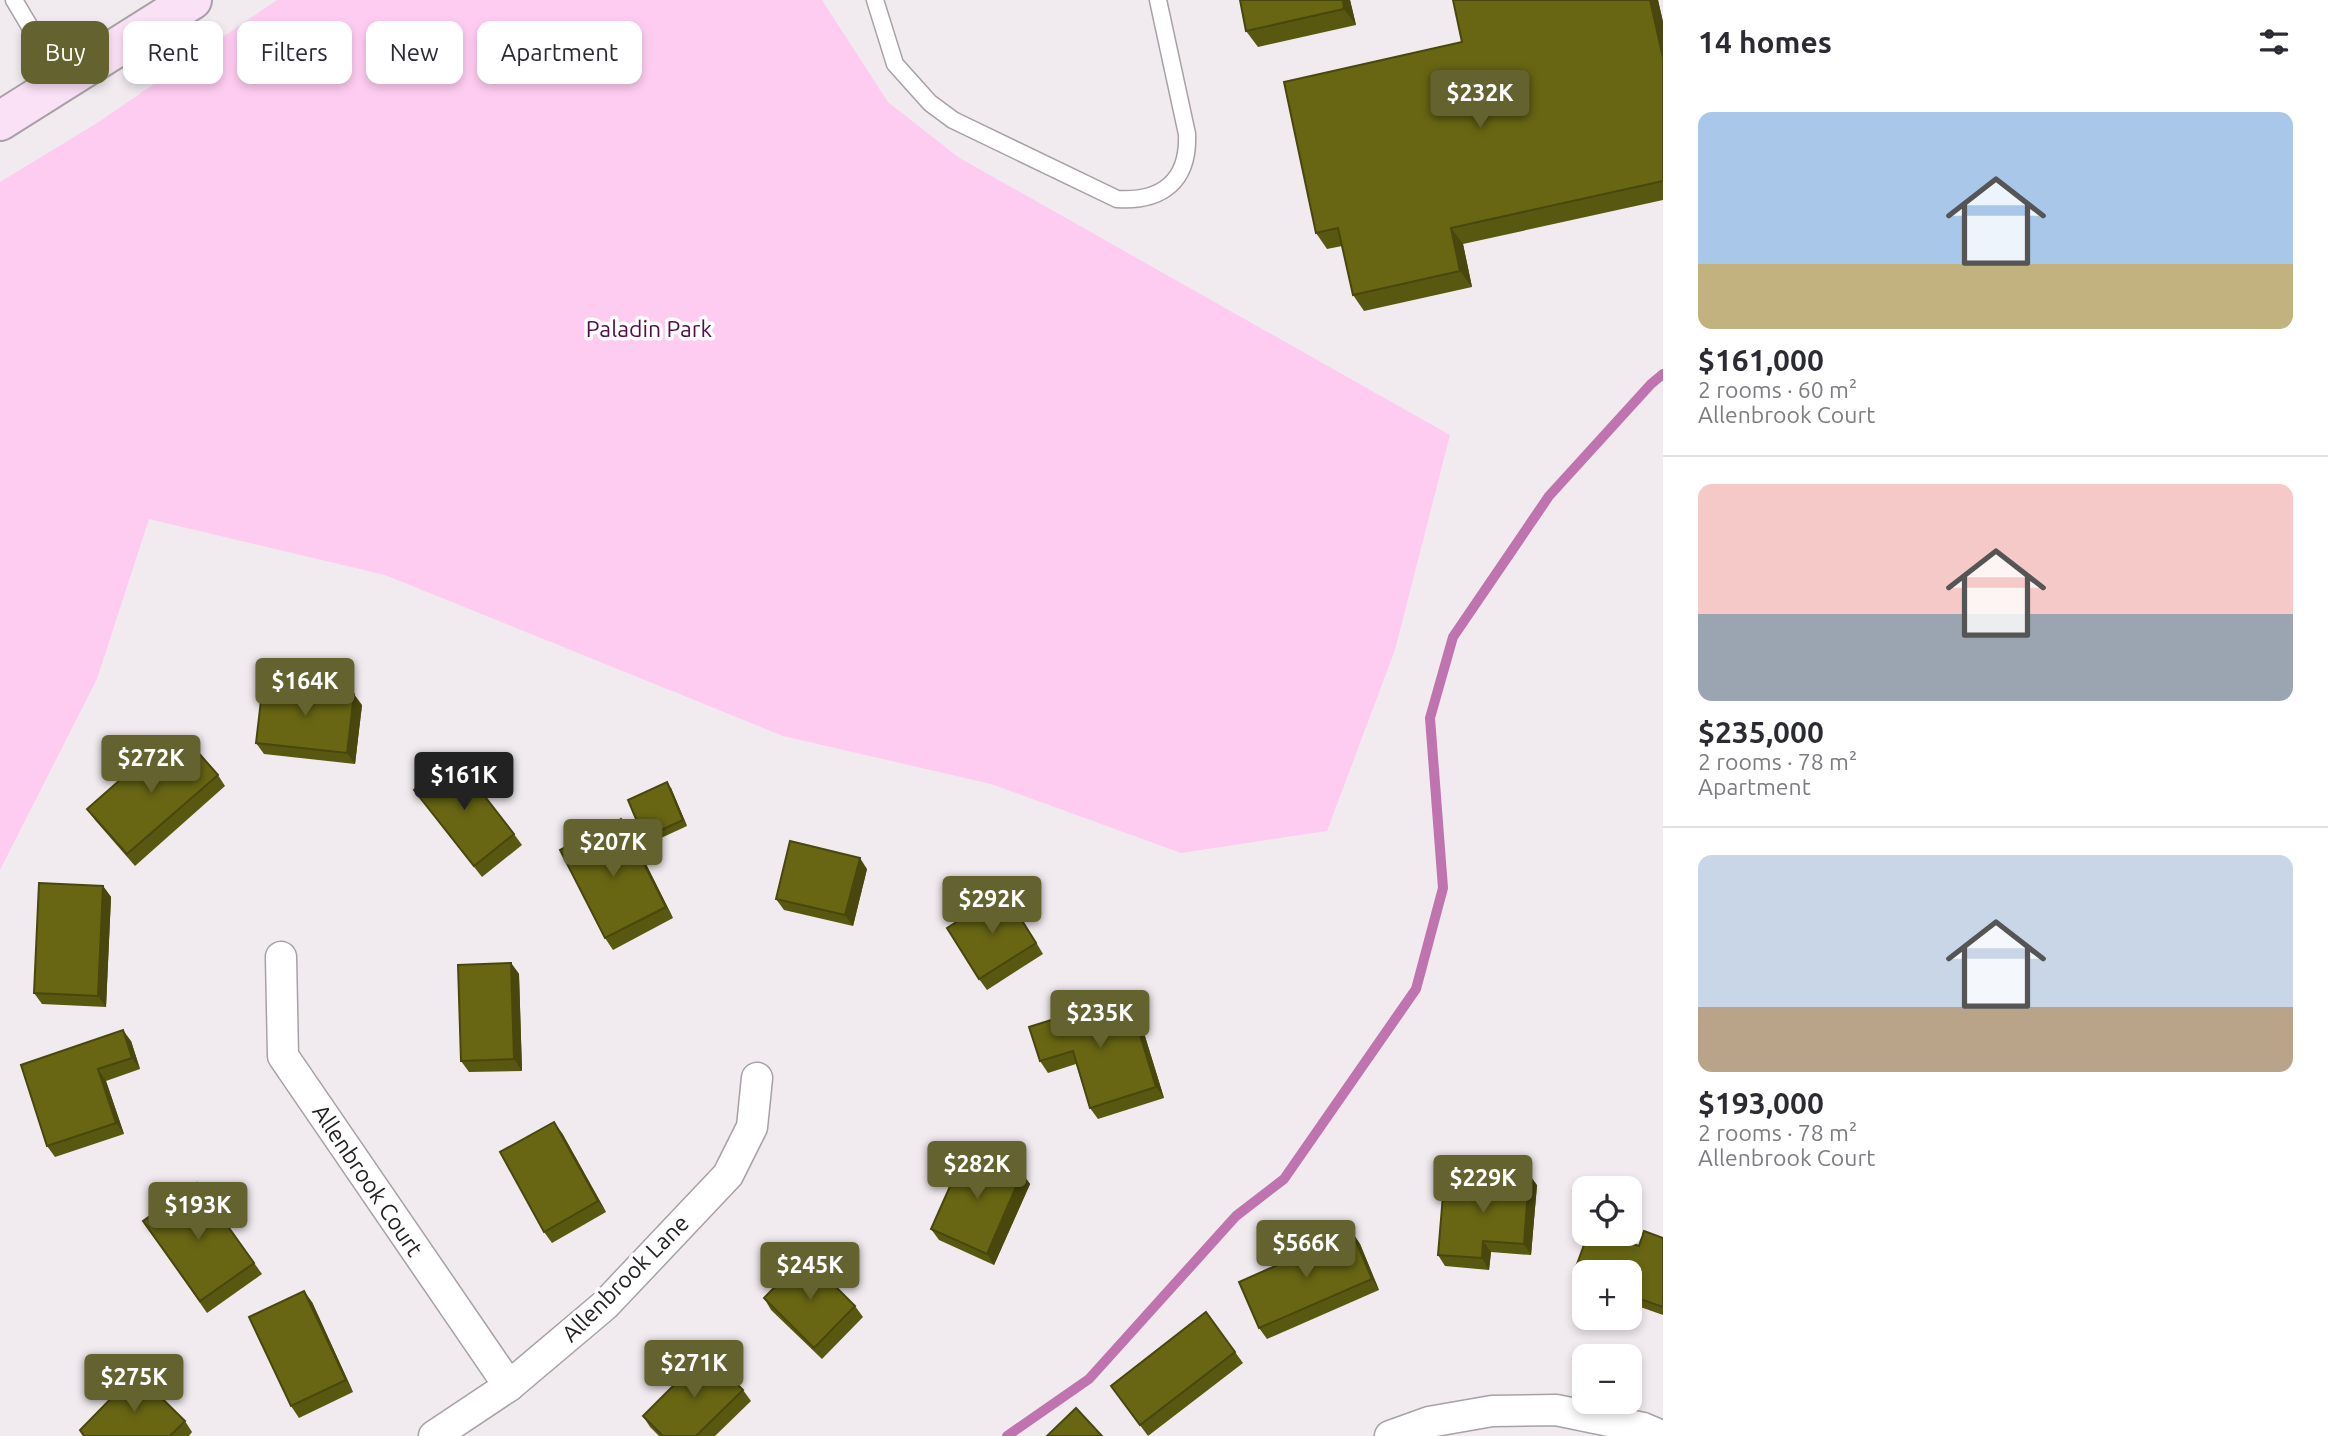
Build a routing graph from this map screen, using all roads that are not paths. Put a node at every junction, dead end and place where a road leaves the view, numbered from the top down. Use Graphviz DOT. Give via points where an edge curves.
graph roads {
  1 [pos="14,0"];
  2 [pos="192,0"];
  3 [pos="875,0"];
  4 [pos="1158,0"];
  5 [pos="26,21"];
  6 [pos="109,52"];
  7 [pos="57,84"];
  8 [pos="0,121"];
  9 [pos="281,957"];
  10 [pos="757,1077"];
  11 [pos="509,1387"];
  12 [pos="434,1436"];
  13 [pos="1390,1436"];
  14 [pos="1662,1436"];
  1 -- 5 [label="lane"];
  2 -- 6 [label="street"];
  3 -- 4 [label="lane" via="895,64 930,103 953,120 1121,200 1140,200 1169,187 1182,172 1188,154"];
  7 -- 8 [label="street"];
  9 -- 11 [label="street, Allenbrook Court" via="283,1056"];
  10 -- 11 [label="street, Allenbrook Lane" via="752,1127 728,1175 605,1305"];
  11 -- 12 [label="street, Allenbrook Lane"];
  13 -- 14 [label="street" via="1429,1422 1479,1413 1543,1410"];
}
